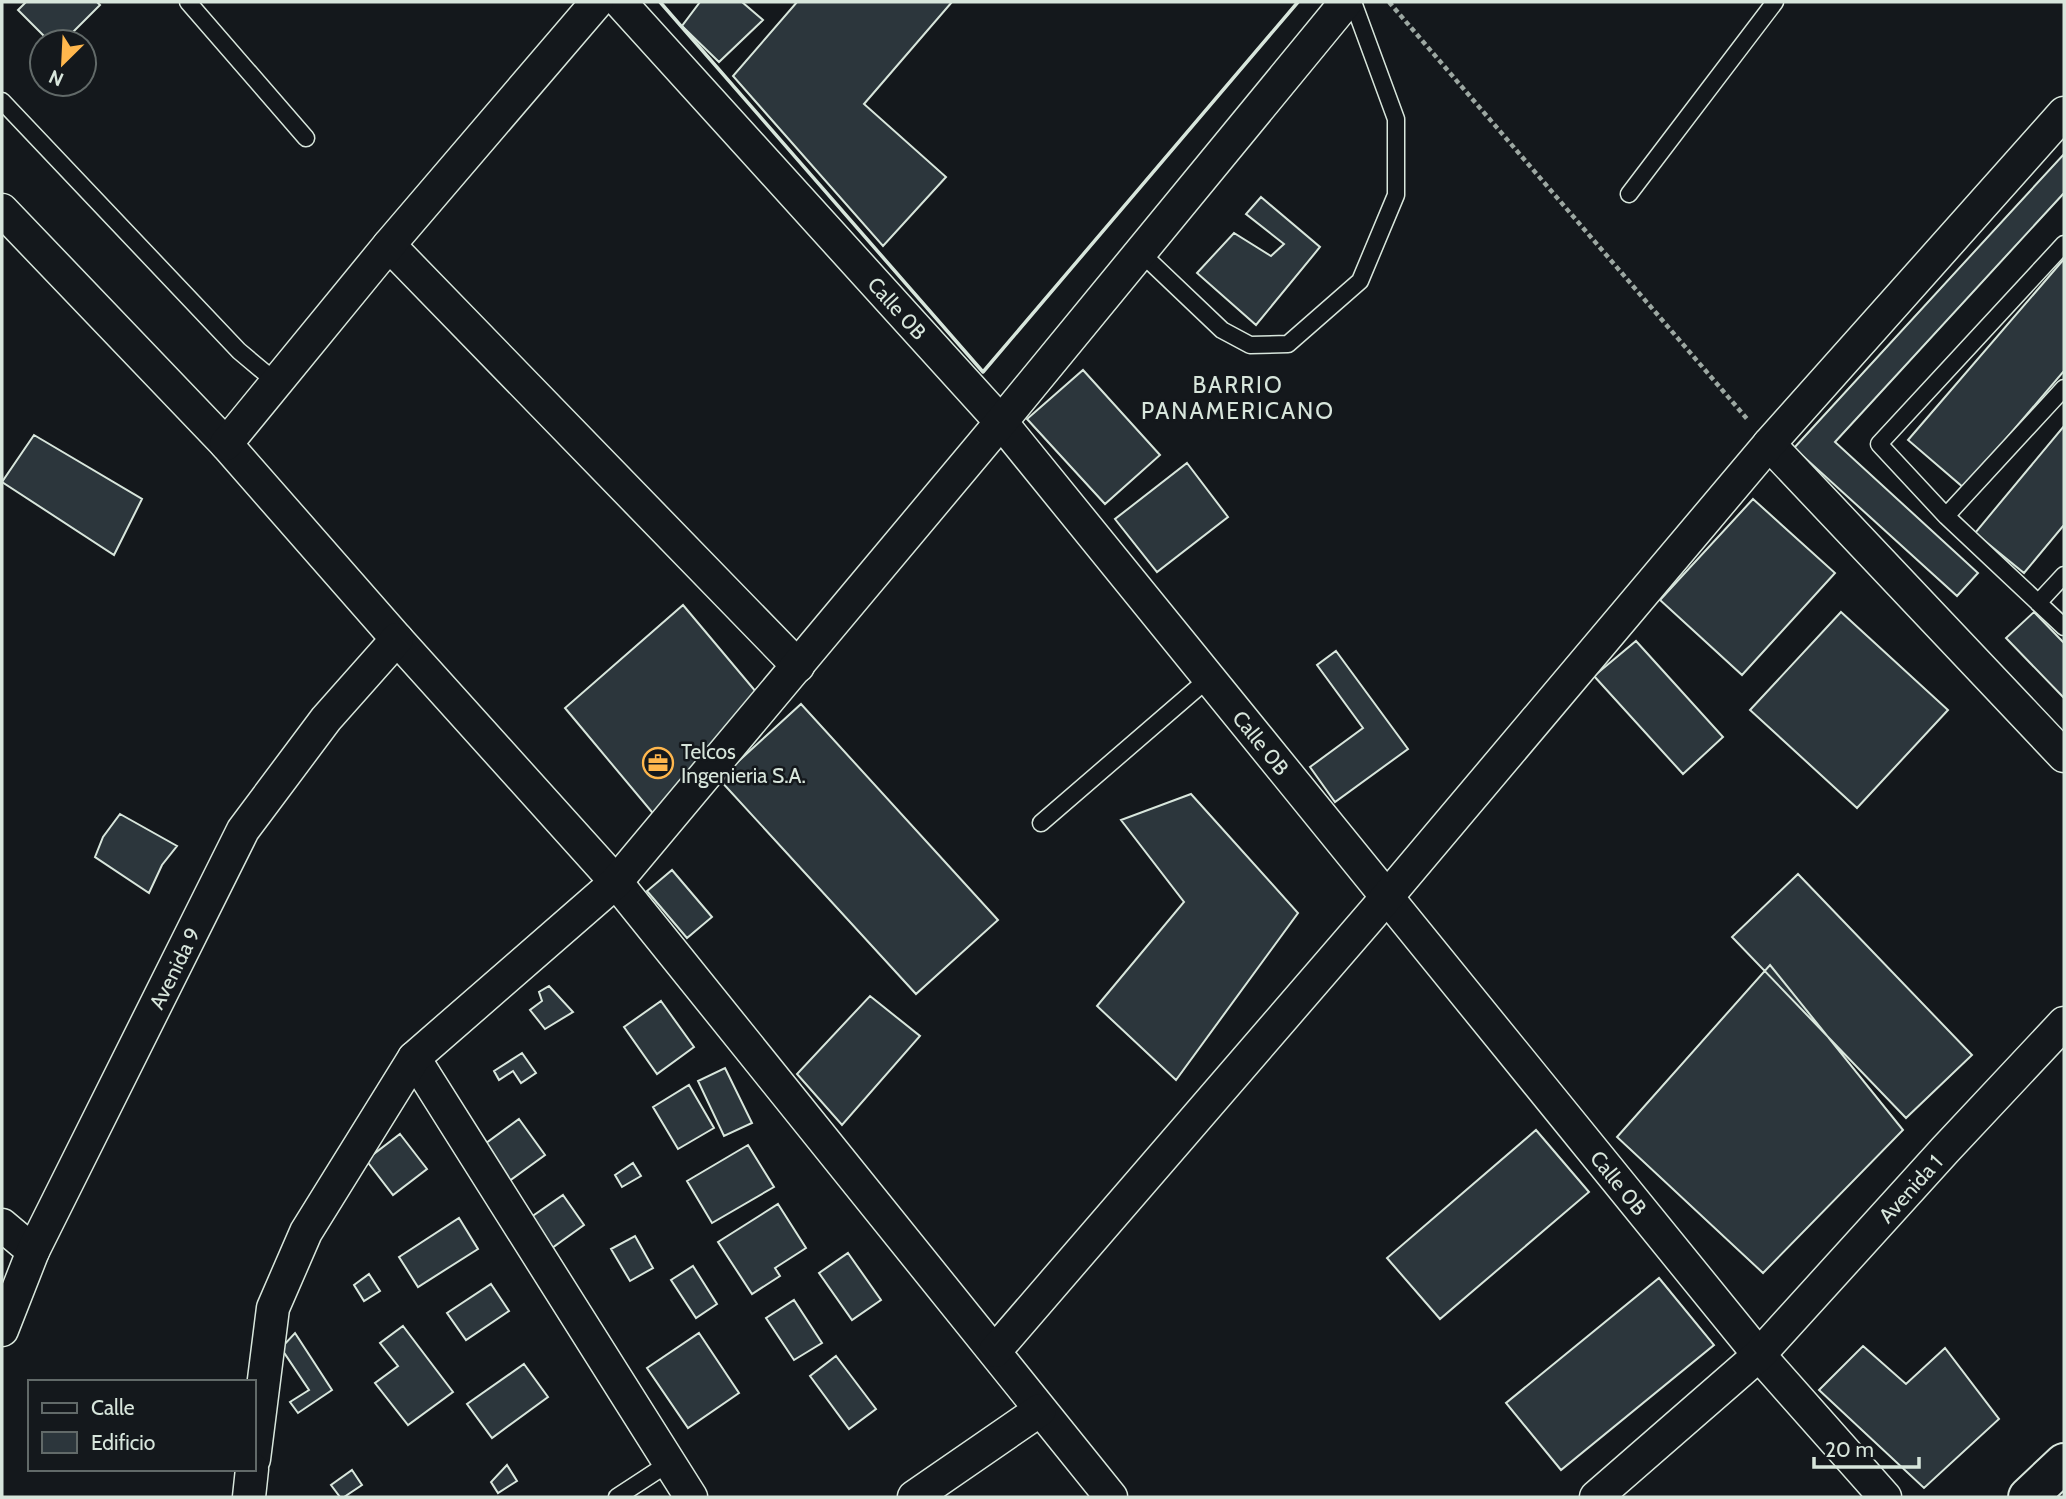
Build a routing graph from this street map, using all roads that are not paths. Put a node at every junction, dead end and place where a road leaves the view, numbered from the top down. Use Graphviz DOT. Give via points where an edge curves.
graph roads {
  1 [pos="188,2"];
  2 [pos="597,2"];
  3 [pos="620,2"];
  4 [pos="1346,2"];
  5 [pos="1353,2"];
  6 [pos="1774,2"];
  7 [pos="2,101"];
  8 [pos="2064,113"];
  9 [pos="306,138"];
  10 [pos="1629,194"];
  11 [pos="2,210"];
  12 [pos="2064,244"];
  13 [pos="389,245"];
  14 [pos="1140,252"];
  15 [pos="276,382"];
  16 [pos="2064,388"];
  17 [pos="1001,422"];
  18 [pos="226,444"];
  19 [pos="1769,444"];
  20 [pos="1946,516"];
  21 [pos="2064,575"];
  22 [pos="2038,603"];
  23 [pos="2064,627"];
  24 [pos="397,639"];
  25 [pos="798,666"];
  26 [pos="1209,678"];
  27 [pos="2064,756"];
  28 [pos="1041,823"];
  29 [pos="616,882"];
  30 [pos="1387,897"];
  31 [pos="2064,1023"];
  32 [pos="414,1058"];
  33 [pos="2,1225"];
  34 [pos="33,1251"];
  35 [pos="2,1329"];
  36 [pos="995,1352"];
  37 [pos="1759,1355"];
  38 [pos="1040,1410"];
  39 [pos="256,1442"];
  40 [pos="2064,1463"];
  41 [pos="669,1464"];
  42 [pos="252,1471"];
  43 [pos="249,1497"];
  44 [pos="617,1497"];
  45 [pos="691,1497"];
  46 [pos="914,1497"];
  47 [pos="1111,1497"];
  48 [pos="1596,1497"];
  49 [pos="1885,1497"];
  50 [pos="2028,1497"];
  1 -- 9 [label="lane"];
  2 -- 13 [label="street"];
  3 -- 17 [label="street, Calle 0B"];
  4 -- 14 [label="street"];
  5 -- 14 [label="lane" via="1396,119 1396,195 1360,281 1288,344 1250,345 1222,330"];
  6 -- 10 [label="lane"];
  7 -- 15 [label="lane" via="239,351"];
  8 -- 19 [label="street"];
  11 -- 18 [label="street"];
  12 -- 20 [label="lane" via="1879,444"];
  13 -- 15 [label="street"];
  13 -- 25 [label="street"];
  14 -- 17 [label="street"];
  15 -- 18 [label="street"];
  16 -- 20 [label="lane"];
  17 -- 25 [label="street"];
  17 -- 26 [label="street, Calle 0B"];
  18 -- 24 [label="street"];
  19 -- 27 [label="street"];
  19 -- 30 [label="street"];
  20 -- 22 [label="lane"];
  21 -- 22 [label="lane"];
  22 -- 23 [label="lane"];
  24 -- 29 [label="street"];
  24 -- 34 [label="street, Avenida 9" via="326,719 243,830"];
  25 -- 29 [label="street"];
  26 -- 28 [label="lane"];
  26 -- 30 [label="street, Calle 0B"];
  29 -- 32 [label="street"];
  29 -- 36 [label="street"];
  30 -- 36 [label="street"];
  30 -- 37 [label="street, Calle 0B"];
  31 -- 37 [label="street, Avenida 1"];
  32 -- 39 [label="street" via="306,1232 273,1308"];
  32 -- 41 [label="street"];
  33 -- 34 [label="street"];
  34 -- 35 [label="street, Avenida 9"];
  36 -- 38 [label="street"];
  37 -- 48 [label="street, Avenida 1"];
  37 -- 49 [label="street, Calle 0B"];
  38 -- 46 [label="street"];
  38 -- 47 [label="street"];
  40 -- 50 [label="street"];
  41 -- 44 [label="lane"];
  41 -- 45 [label="street"];
  42 -- 43 [label="street"];
}
